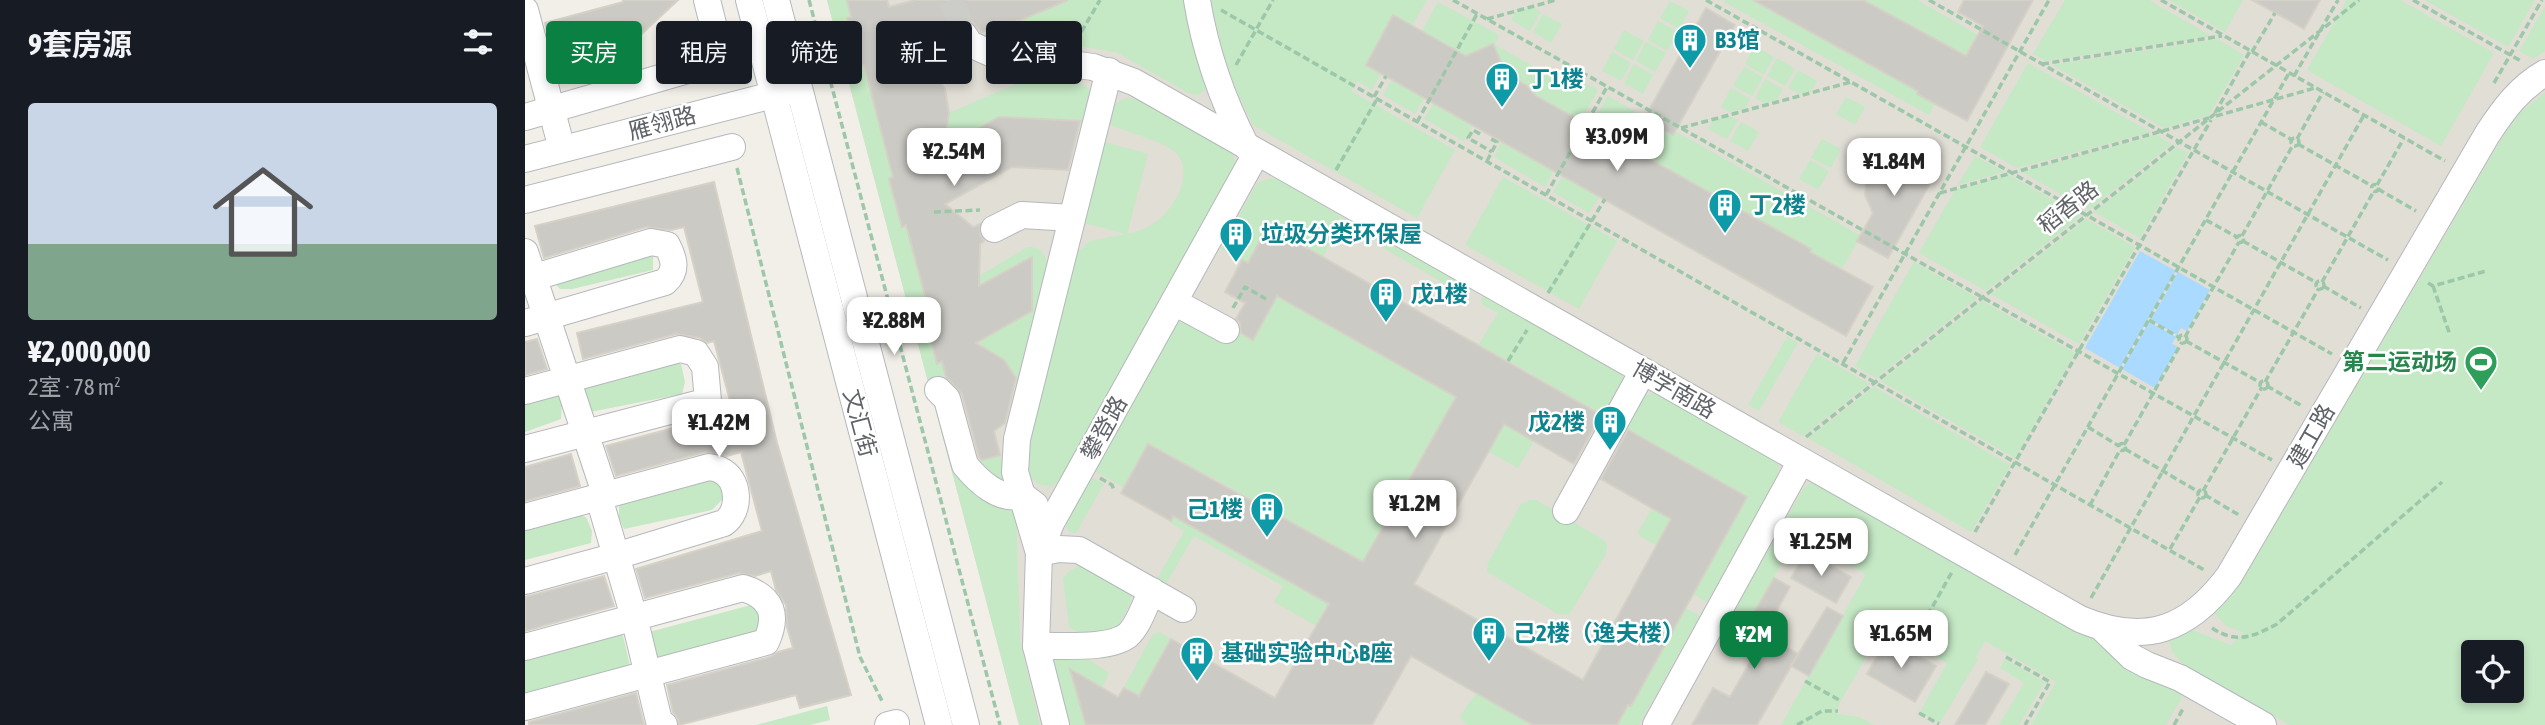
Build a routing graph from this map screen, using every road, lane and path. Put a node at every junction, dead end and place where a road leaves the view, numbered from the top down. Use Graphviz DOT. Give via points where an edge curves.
graph roads {
  1 [pos="707,0"];
  2 [pos="749,0"];
  3 [pos="776,0"];
  4 [pos="809,0"];
  5 [pos="1100,0"];
  6 [pos="1273,0"];
  7 [pos="1453,0"];
  8 [pos="1556,0"];
  9 [pos="1706,0"];
  10 [pos="1929,0"];
  11 [pos="2049,0"];
  12 [pos="2161,0"];
  13 [pos="2338,0"];
  14 [pos="2359,0"];
  15 [pos="2413,0"];
  16 [pos="2542,0"];
  17 [pos="1206,3"];
  18 [pos="525,10"];
  19 [pos="2275,13"];
  20 [pos="1477,14"];
  21 [pos="1486,19"];
  22 [pos="782,21"];
  23 [pos="1256,30"];
  24 [pos="2321,31"];
  25 [pos="1082,32"];
  26 [pos="2224,36"];
  27 [pos="972,45"];
  28 [pos="2251,51"];
  29 [pos="2020,52"];
  30 [pos="2510,55"];
  31 [pos="2042,64"];
  32 [pos="2276,66"];
  33 [pos="1109,71"];
  34 [pos="2289,73"];
  35 [pos="2545,74"];
  36 [pos="1386,76"];
  37 [pos="2294,76"];
  38 [pos="1851,82"];
  39 [pos="776,84"];
  40 [pos="798,84"];
  41 [pos="771,85"];
  42 [pos="1607,87"];
  43 [pos="2315,88"];
  44 [pos="1222,90"];
  45 [pos="2490,91"];
  46 [pos="2323,92"];
  47 [pos="1375,98"];
  48 [pos="2275,99"];
  49 [pos="2364,115"];
  50 [pos="2213,117"];
  51 [pos="1417,122"];
  52 [pos="2261,122"];
  53 [pos="1680,128"];
  54 [pos="534,129"];
  55 [pos="2160,131"];
  56 [pos="1480,134"];
  57 [pos="1489,138"];
  58 [pos="2404,138"];
  59 [pos="2179,142"];
  60 [pos="2295,142"];
  61 [pos="732,146"];
  62 [pos="1966,147"];
  63 [pos="1252,149"];
  64 [pos="2193,150"];
  65 [pos="1492,152"];
  66 [pos="1483,161"];
  67 [pos="2448,163"];
  68 [pos="2336,165"];
  69 [pos="2012,173"];
  70 [pos="2233,173"];
  71 [pos="1332,178"];
  72 [pos="2375,188"];
  73 [pos="2267,192"];
  74 [pos="1939,193"];
  75 [pos="1546,195"];
  76 [pos="1605,199"];
  77 [pos="525,200"];
  78 [pos="2419,213"];
  79 [pos="2087,215"];
  80 [pos="2307,215"];
  81 [pos="1072,218"];
  82 [pos="2206,220"];
  83 [pos="1591,221"];
  84 [pos="994,229"];
  85 [pos="2347,237"];
  86 [pos="2240,239"];
  87 [pos="2139,244"];
  88 [pos="1905,254"];
  89 [pos="2281,262"];
  90 [pos="2179,267"];
  91 [pos="527,270"];
  92 [pos="2407,271"];
  93 [pos="2486,271"];
  94 [pos="2320,285"];
  95 [pos="2213,286"];
  96 [pos="2433,286"];
  97 [pos="1982,297"];
  98 [pos="1266,299"];
  99 [pos="1174,302"];
  100 [pos="2254,309"];
  101 [pos="2364,309"];
  102 [pos="1538,312"];
  103 [pos="535,320"];
  104 [pos="2149,320"];
  105 [pos="1224,329"];
  106 [pos="2294,332"];
  107 [pos="2449,335"];
  108 [pos="2183,339"];
  109 [pos="2078,352"];
  110 [pos="2337,356"];
  111 [pos="1508,361"];
  112 [pos="2224,362"];
  113 [pos="1842,364"];
  114 [pos="1643,371"];
  115 [pos="2118,374"];
  116 [pos="566,379"];
  117 [pos="1874,382"];
  118 [pos="2264,385"];
  119 [pos="938,390"];
  120 [pos="525,391"];
  121 [pos="2153,393"];
  122 [pos="2307,409"];
  123 [pos="2194,416"];
  124 [pos="2088,428"];
  125 [pos="584,432"];
  126 [pos="2233,438"];
  127 [pos="2122,447"];
  128 [pos="525,449"];
  129 [pos="1800,451"];
  130 [pos="2015,462"];
  131 [pos="2276,462"];
  132 [pos="2163,471"];
  133 [pos="2442,482"];
  134 [pos="2055,485"];
  135 [pos="2202,494"];
  136 [pos="1022,495"];
  137 [pos="602,497"];
  138 [pos="1065,498"];
  139 [pos="2089,505"];
  140 [pos="1566,511"];
  141 [pos="525,517"];
  142 [pos="2244,518"];
  143 [pos="2130,528"];
  144 [pos="2169,550"];
  145 [pos="1039,553"];
  146 [pos="1963,553"];
  147 [pos="616,556"];
  148 [pos="2012,562"];
  149 [pos="2211,574"];
  150 [pos="525,581"];
  151 [pos="1152,591"];
  152 [pos="2088,603"];
  153 [pos="1183,609"];
  154 [pos="634,617"];
  155 [pos="2185,618"];
  156 [pos="2103,629"];
  157 [pos="1912,643"];
  158 [pos="1036,646"];
  159 [pos="525,647"];
  160 [pos="2006,657"];
  161 [pos="647,674"];
  162 [pos="2180,678"];
  163 [pos="1805,681"];
  164 [pos="1841,701"];
  165 [pos="525,707"];
  166 [pos="1838,711"];
  167 [pos="1919,713"];
  168 [pos="892,724"];
  169 [pos="1940,724"];
  170 [pos="664,725"];
  171 [pos="939,725"];
  172 [pos="966,725"];
  173 [pos="1000,725"];
  174 [pos="1056,725"];
  175 [pos="1656,725"];
  176 [pos="1797,725"];
  177 [pos="2025,725"];
  178 [pos="2263,725"];
  1 -- 54 [label="street" via="717,40 712,63"];
  2 -- 41 [label="street, 文汇街"];
  3 -- 22 [label="street, 文汇街"];
  4 -- 173 [label="path"];
  5 -- 25 [label="path"];
  6 -- 23 [label="path"];
  7 -- 20 [label="path"];
  8 -- 21 [label="path"];
  9 -- 38 [label="path"];
  10 -- 29 [label="path"];
  11 -- 29 [label="path"];
  12 -- 26 [label="path"];
  13 -- 24 [label="path"];
  14 -- 24 [label="path, 稻香路"];
  15 -- 30 [label="path"];
  16 -- 30 [label="path"];
  17 -- 23 [label="path"];
  17 -- 44 [label="street" via="1212,63"];
  18 -- 54 [label="street"];
  19 -- 28 [label="path"];
  20 -- 21 [label="path"];
  20 -- 51 [label="path"];
  21 -- 42 [label="path"];
  23 -- 44 [label="path"];
  23 -- 47 [label="path"];
  24 -- 32 [label="path, 稻香路"];
  24 -- 37 [label="path"];
  26 -- 28 [label="path"];
  26 -- 31 [label="path"];
  27 -- 33 [label="street" via="990,53"];
  28 -- 32 [label="path"];
  28 -- 50 [label="path"];
  29 -- 31 [label="path"];
  29 -- 62 [label="path"];
  30 -- 35 [label="path"];
  30 -- 45 [label="path"];
  31 -- 55 [label="path"];
  32 -- 34 [label="path"];
  32 -- 50 [label="path, 稻香路"];
  33 -- 63 [label="street"];
  33 -- 81 [label="street"];
  34 -- 37 [label="path"];
  34 -- 48 [label="path"];
  35 -- 92 [label="street, 建工路" via="2528,83 2507,105"];
  36 -- 47 [label="path"];
  37 -- 43 [label="path"];
  38 -- 53 [label="path"];
  38 -- 62 [label="path"];
  39 -- 41 [label="street, 雁翎路"];
  40 -- 172 [label="street, 文汇街"];
  41 -- 54 [label="street, 雁翎路"];
  41 -- 54 [label="street, 雁翎路"];
  41 -- 171 [label="street, 文汇街"];
  42 -- 53 [label="path"];
  42 -- 75 [label="path"];
  43 -- 46 [label="path"];
  43 -- 48 [label="path"];
  44 -- 63 [label="street"];
  46 -- 49 [label="path"];
  46 -- 60 [label="path"];
  47 -- 51 [label="path"];
  47 -- 71 [label="path"];
  48 -- 50 [label="path"];
  48 -- 52 [label="path"];
  49 -- 58 [label="path"];
  49 -- 68 [label="path"];
  50 -- 55 [label="path"];
  50 -- 59 [label="path, 稻香路"];
  50 -- 64 [label="path"];
  51 -- 66 [label="path"];
  52 -- 60 [label="path"];
  52 -- 70 [label="path"];
  53 -- 88 [label="path"];
  55 -- 59 [label="path"];
  55 -- 69 [label="path"];
  56 -- 65 [label="path" via="1473,130 1468,138"];
  57 -- 65 [label="path" via="1497,142"];
  58 -- 67 [label="path"];
  58 -- 72 [label="path"];
  59 -- 64 [label="path"];
  59 -- 79 [label="path, 稻香路"];
  60 -- 68 [label="path"];
  60 -- 73 [label="path"];
  61 -- 77 [label="street"];
  61 -- 168 [label="path" via="860,657"];
  62 -- 69 [label="path"];
  62 -- 74 [label="path"];
  63 -- 99 [label="street, 攀登路"];
  63 -- 102 [label="street, 博学南路"];
  64 -- 70 [label="path"];
  64 -- 87 [label="path"];
  65 -- 66 [label="path"];
  66 -- 75 [label="path"];
  68 -- 72 [label="path"];
  68 -- 80 [label="path"];
  69 -- 74 [label="path"];
  69 -- 79 [label="path"];
  70 -- 73 [label="path"];
  70 -- 82 [label="path"];
  72 -- 78 [label="path"];
  72 -- 85 [label="path"];
  73 -- 80 [label="path"];
  73 -- 86 [label="path"];
  74 -- 88 [label="path"];
  75 -- 83 [label="path"];
  76 -- 83 [label="path"];
  79 -- 87 [label="path"];
  79 -- 97 [label="path, 稻香路"];
  80 -- 85 [label="path"];
  80 -- 89 [label="path"];
  81 -- 84 [label="street" via="1022,215"];
  81 -- 136 [label="street" via="1017,439 1015,472"];
  82 -- 86 [label="path"];
  82 -- 90 [label="path"];
  83 -- 102 [label="path"];
  83 -- 113 [label="path"];
  85 -- 92 [label="path"];
  85 -- 94 [label="path"];
  86 -- 89 [label="path"];
  86 -- 95 [label="path"];
  87 -- 90 [label="path"];
  87 -- 109 [label="path"];
  88 -- 97 [label="path"];
  88 -- 113 [label="path"];
  89 -- 94 [label="path"];
  89 -- 100 [label="path"];
  90 -- 95 [label="path"];
  90 -- 104 [label="path"];
  91 -- 103 [label="street"];
  91 -- 103 [label="street" via="651,242 667,245 675,260 665,282"];
  92 -- 96 [label="path"];
  92 -- 155 [label="street, 建工路" via="2229,576 2215,595"];
  93 -- 96 [label="path"];
  94 -- 101 [label="path"];
  94 -- 106 [label="path"];
  95 -- 100 [label="path"];
  95 -- 108 [label="path"];
  96 -- 107 [label="path"];
  97 -- 109 [label="path"];
  97 -- 117 [label="path, 稻香路"];
  98 -- 105 [label="path" via="1245,288"];
  99 -- 105 [label="street"];
  99 -- 138 [label="street, 攀登路"];
  100 -- 106 [label="path"];
  100 -- 112 [label="path"];
  102 -- 111 [label="path"];
  102 -- 114 [label="street, 博学南路"];
  103 -- 116 [label="street"];
  104 -- 108 [label="path"];
  104 -- 115 [label="path"];
  106 -- 110 [label="path"];
  106 -- 118 [label="path"];
  108 -- 112 [label="path"];
  108 -- 121 [label="path"];
  109 -- 115 [label="path"];
  109 -- 130 [label="path"];
  112 -- 118 [label="path"];
  112 -- 123 [label="path"];
  113 -- 117 [label="path"];
  114 -- 129 [label="street, 博学南路"];
  114 -- 140 [label="street"];
  115 -- 121 [label="path"];
  115 -- 124 [label="path"];
  116 -- 120 [label="street"];
  116 -- 125 [label="street"];
  116 -- 125 [label="street" via="680,349 696,353 705,367 708,401"];
  117 -- 129 [label="path, 稻香路"];
  117 -- 130 [label="path"];
  118 -- 122 [label="path"];
  118 -- 126 [label="path"];
  119 -- 136 [label="street" via="947,399 965,465 1000,495"];
  121 -- 123 [label="path"];
  121 -- 127 [label="path"];
  123 -- 126 [label="path"];
  123 -- 132 [label="path"];
  124 -- 127 [label="path"];
  124 -- 134 [label="path"];
  125 -- 128 [label="street"];
  125 -- 137 [label="street"];
  126 -- 131 [label="path"];
  126 -- 135 [label="path"];
  127 -- 132 [label="path"];
  127 -- 139 [label="path"];
  129 -- 146 [label="street, 博学南路"];
  129 -- 175 [label="street"];
  130 -- 134 [label="path"];
  130 -- 146 [label="path"];
  132 -- 135 [label="path"];
  132 -- 143 [label="path"];
  133 -- 155 [label="path" via="2269,629 2239,638"];
  134 -- 139 [label="path"];
  134 -- 148 [label="path"];
  135 -- 142 [label="path"];
  135 -- 144 [label="path"];
  136 -- 138 [label="street" via="1043,508"];
  136 -- 145 [label="street"];
  137 -- 141 [label="street"];
  137 -- 147 [label="street"];
  137 -- 147 [label="street" via="709,467 722,470 733,483 737,503 724,523"];
  138 -- 145 [label="street, 攀登路"];
  139 -- 143 [label="path"];
  143 -- 144 [label="path"];
  143 -- 152 [label="path"];
  144 -- 149 [label="path"];
  145 -- 151 [label="street" via="1079,550"];
  145 -- 158 [label="street, 攀登路"];
  146 -- 156 [label="street, 博学南路"];
  146 -- 157 [label="path"];
  147 -- 150 [label="street"];
  147 -- 154 [label="street"];
  151 -- 153 [label="street"];
  151 -- 158 [label="street" via="1134,627 1121,639 1092,647"];
  154 -- 159 [label="street"];
  154 -- 161 [label="street"];
  154 -- 161 [label="street" via="743,588 764,598 773,615 766,642"];
  155 -- 156 [label="street" via="2150,632 2125,634"];
  155 -- 162 [label="street" via="2165,633 2162,641 2170,669"];
  156 -- 162 [label="street" via="2133,657"];
  158 -- 174 [label="street, 攀登路"];
  160 -- 177 [label="path" via="2050,682"];
  161 -- 165 [label="street"];
  161 -- 170 [label="street"];
  162 -- 178 [label="street"];
  163 -- 164 [label="path"];
  166 -- 176 [label="path" via="1822,711"];
  167 -- 169 [label="path"];
}
